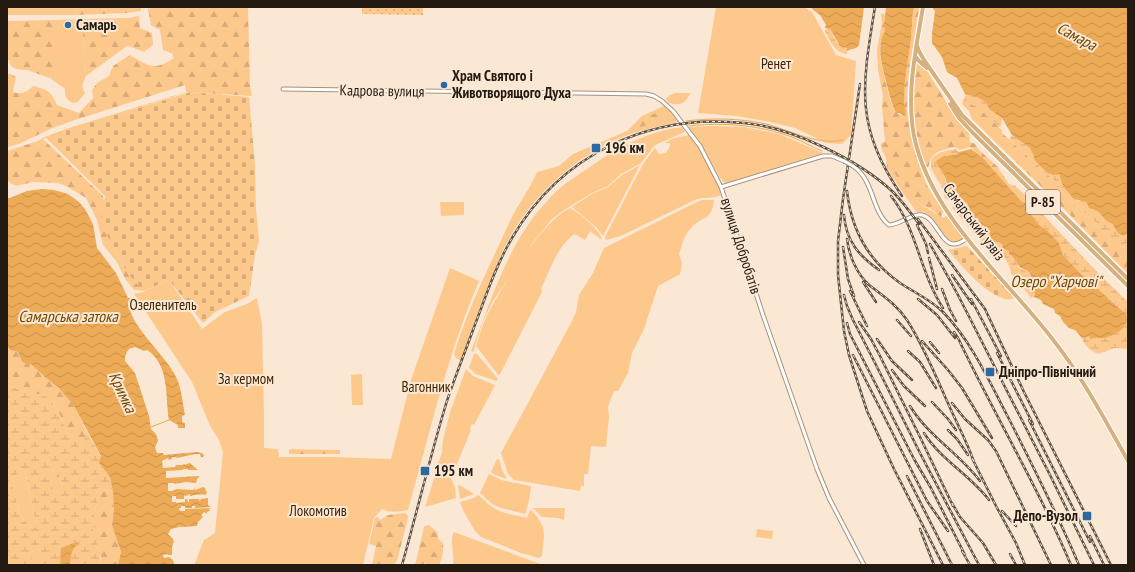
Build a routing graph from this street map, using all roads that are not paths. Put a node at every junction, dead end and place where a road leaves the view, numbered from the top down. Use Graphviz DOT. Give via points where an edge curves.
graph roads {
  1 [pos="922,9"];
  2 [pos="917,54"];
  3 [pos="920,61"];
  4 [pos="914,66"];
  5 [pos="283,89"];
  6 [pos="722,187"];
  7 [pos="967,238"];
  8 [pos="1128,279"];
  9 [pos="1128,286"];
  10 [pos="1128,461"];
  11 [pos="864,565"];
  1 -- 2 [label="main road, Р-85"];
  2 -- 3 [label="main road, Р-85"];
  2 -- 4 [label="main road, Самарський узвіз"];
  2 -- 8 [label="main road, Р-85" via="962,115"];
  3 -- 4 [label="main road"];
  3 -- 9 [label="main road, Р-85" via="959,118"];
  4 -- 7 [label="main road, Самарський узвіз" via="912,111 918,151 933,188 946,211"];
  5 -- 6 [label="street, Кадрова вулиця" via="646,94 662,101 673,111 700,146"];
  6 -- 7 [label="street, вулиця Добробатів, bridge" via="823,156 832,156 853,166 864,177 889,226 923,215 949,243 958,244"];
  6 -- 11 [label="street, вулиця Добробатів" via="763,315 817,469"];
  7 -- 10 [label="main road, Самарський узвіз" via="1067,358"];
}
